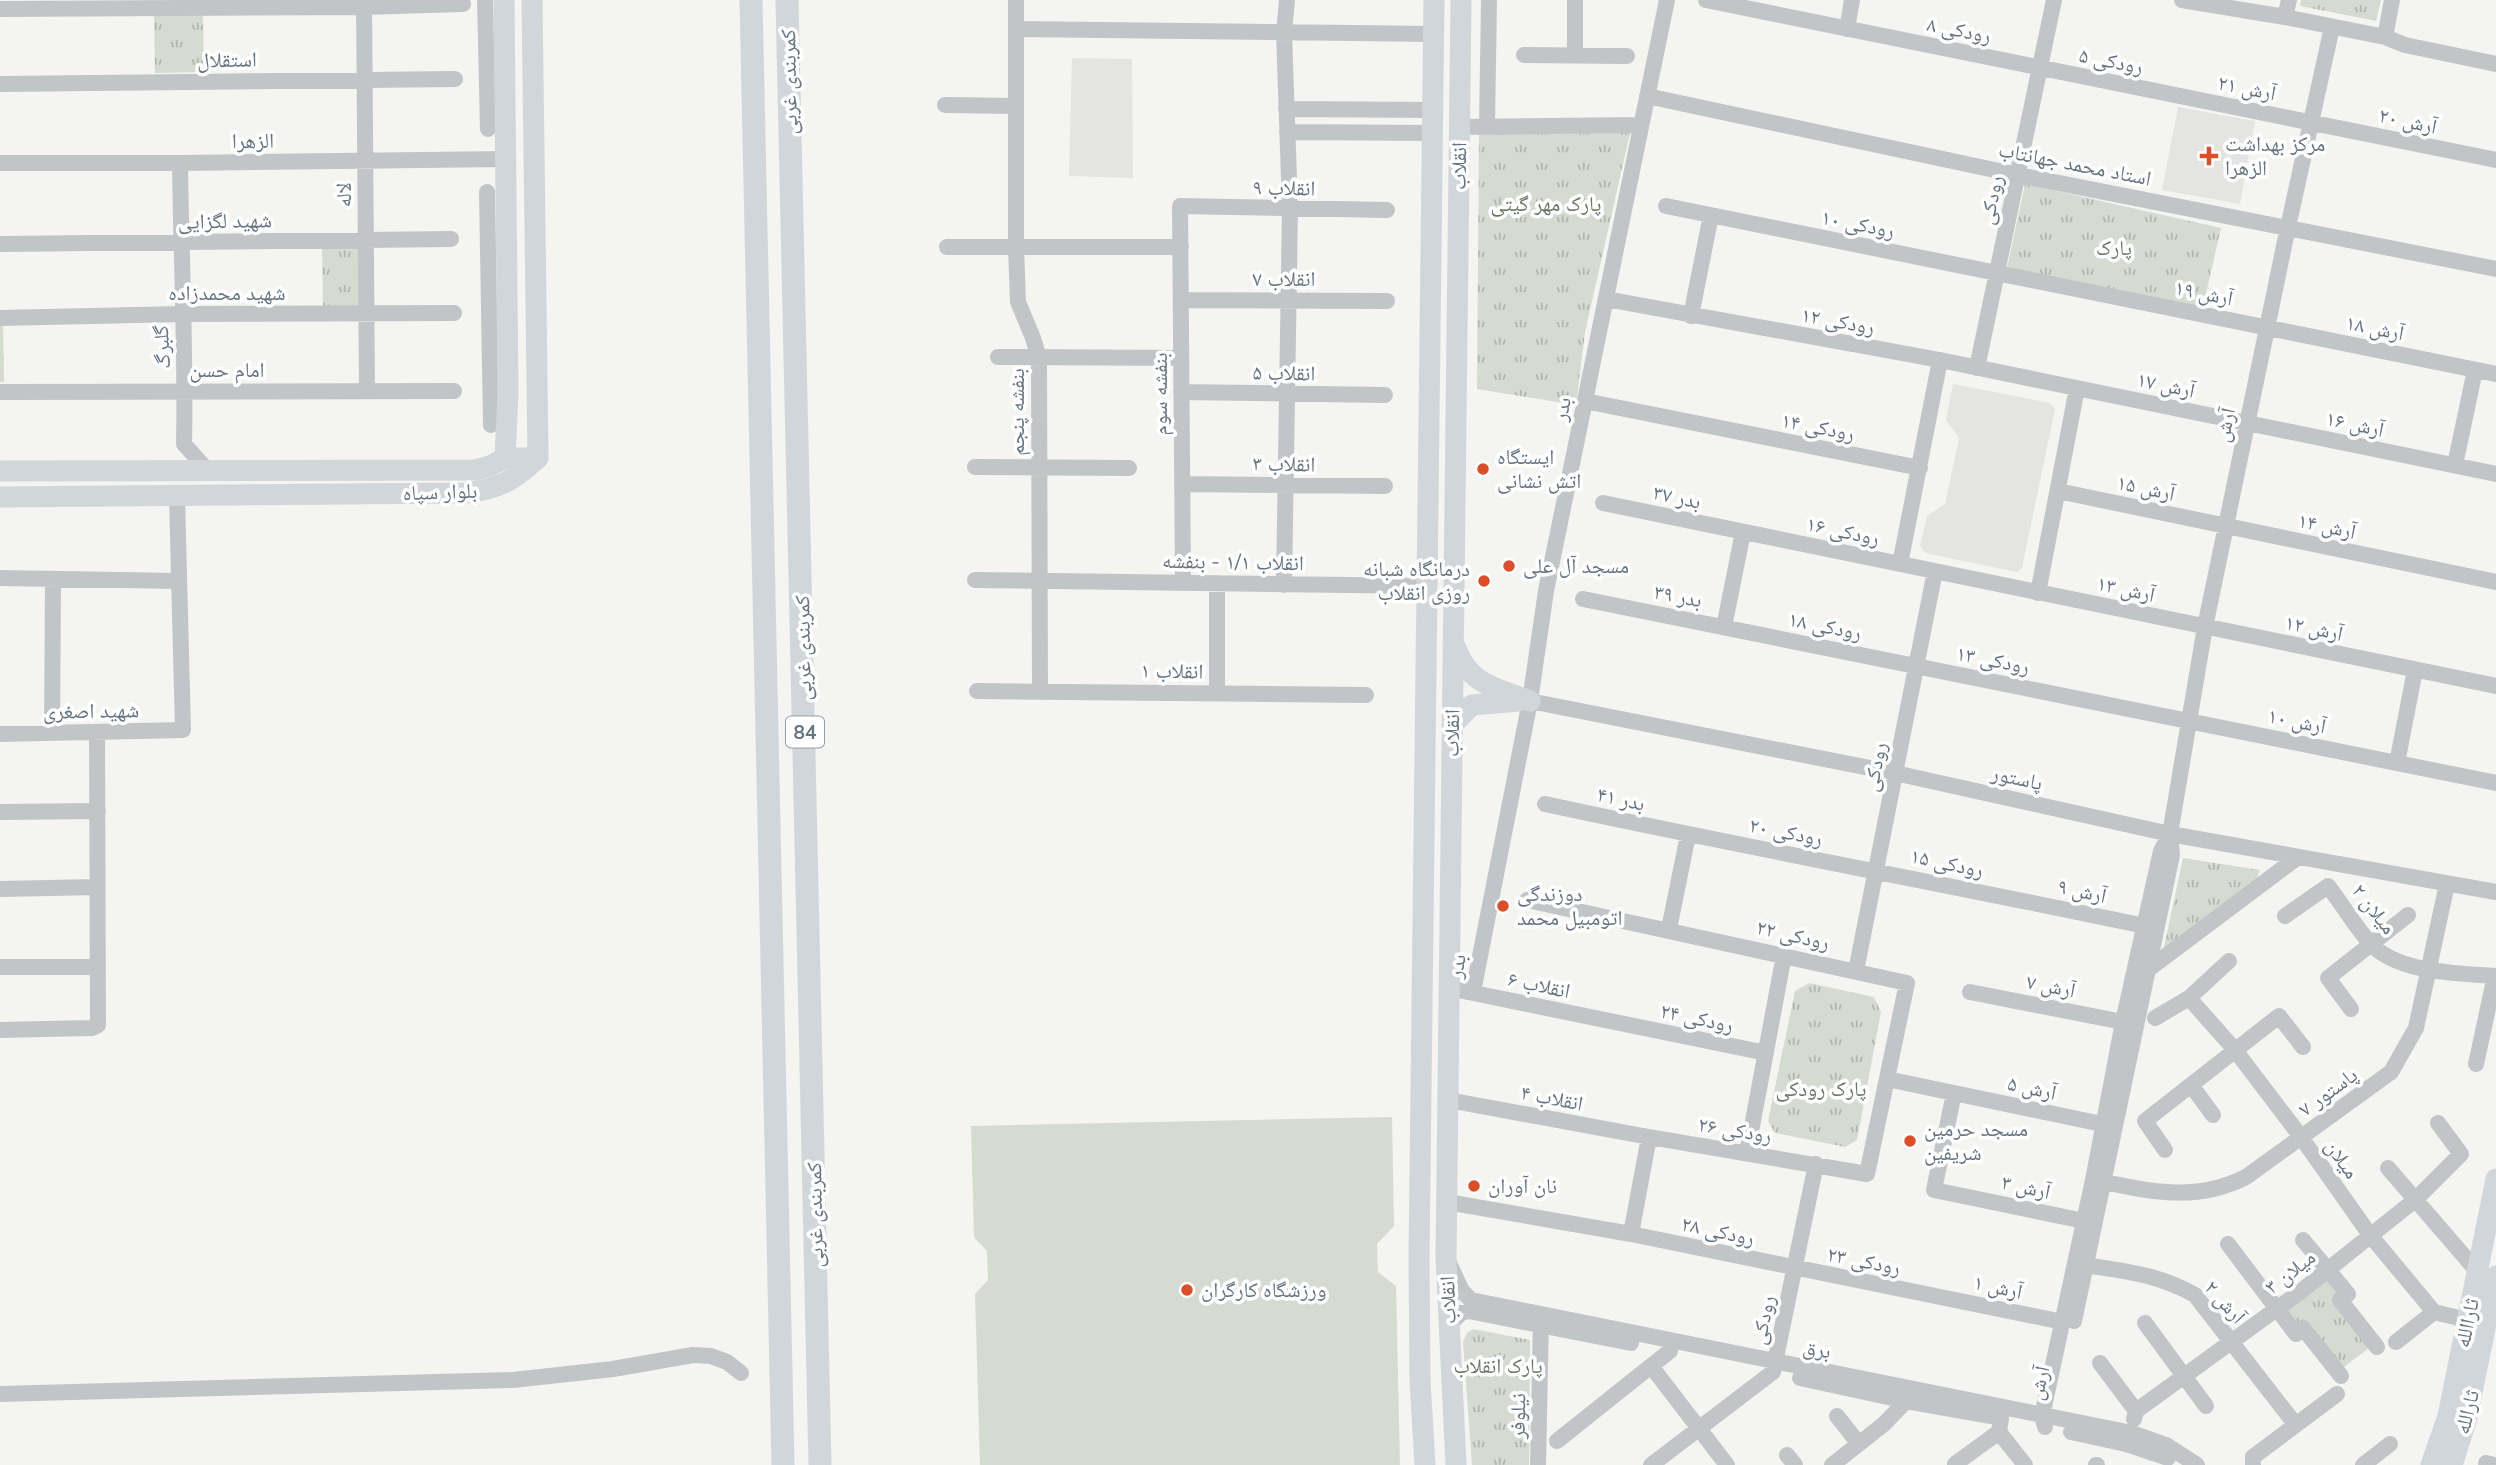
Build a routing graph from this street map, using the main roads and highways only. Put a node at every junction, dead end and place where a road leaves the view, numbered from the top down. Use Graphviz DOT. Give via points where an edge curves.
graph roads {
  1 [pos="504,0"];
  2 [pos="532,0"];
  3 [pos="751,0"];
  4 [pos="787,0"];
  5 [pos="1434,0"];
  6 [pos="1461,0"];
  7 [pos="505,457"];
  8 [pos="538,458"];
  9 [pos="0,471"];
  10 [pos="0,498"];
  11 [pos="1453,642"];
  12 [pos="1452,724"];
  13 [pos="2496,1179"];
  14 [pos="2493,1212"];
  15 [pos="2486,1274"];
  16 [pos="783,1465"];
  17 [pos="820,1465"];
  18 [pos="1425,1465"];
  19 [pos="1456,1465"];
  20 [pos="2431,1465"];
  21 [pos="2452,1465"];
  1 -- 7 [label="main road" via="496,38 506,159 498,307"];
  2 -- 8 [label="main road"];
  3 -- 16 [label="highway, کمربندی غربی / 84"];
  4 -- 17 [label="highway, کمربندی غربی / 84"];
  5 -- 18 [label="main road, انقلاب" via="1419,1258"];
  6 -- 11 [label="main road, انقلاب"];
  7 -- 8 [label="main road"];
  7 -- 9 [label="main road, بلوار سپاه" via="475,470"];
  8 -- 10 [label="main road, بلوار سپاه" via="517,477 492,490 465,493"];
  11 -- 12 [label="main road, انقلاب"];
  11 -- 12 [label="main road" via="1461,664 1476,679 1530,701 1472,705"];
  12 -- 19 [label="main road, انقلاب" via="1446,1257"];
  13 -- 14 [label="main road, ثاراالله"];
  14 -- 15 [label="main road, ثاراالله"];
  15 -- 20 [label="main road, ثاراالله" via="2467,1320 2448,1416"];
  15 -- 21 [label="main road, ثارالله" via="2466,1421"];
}
